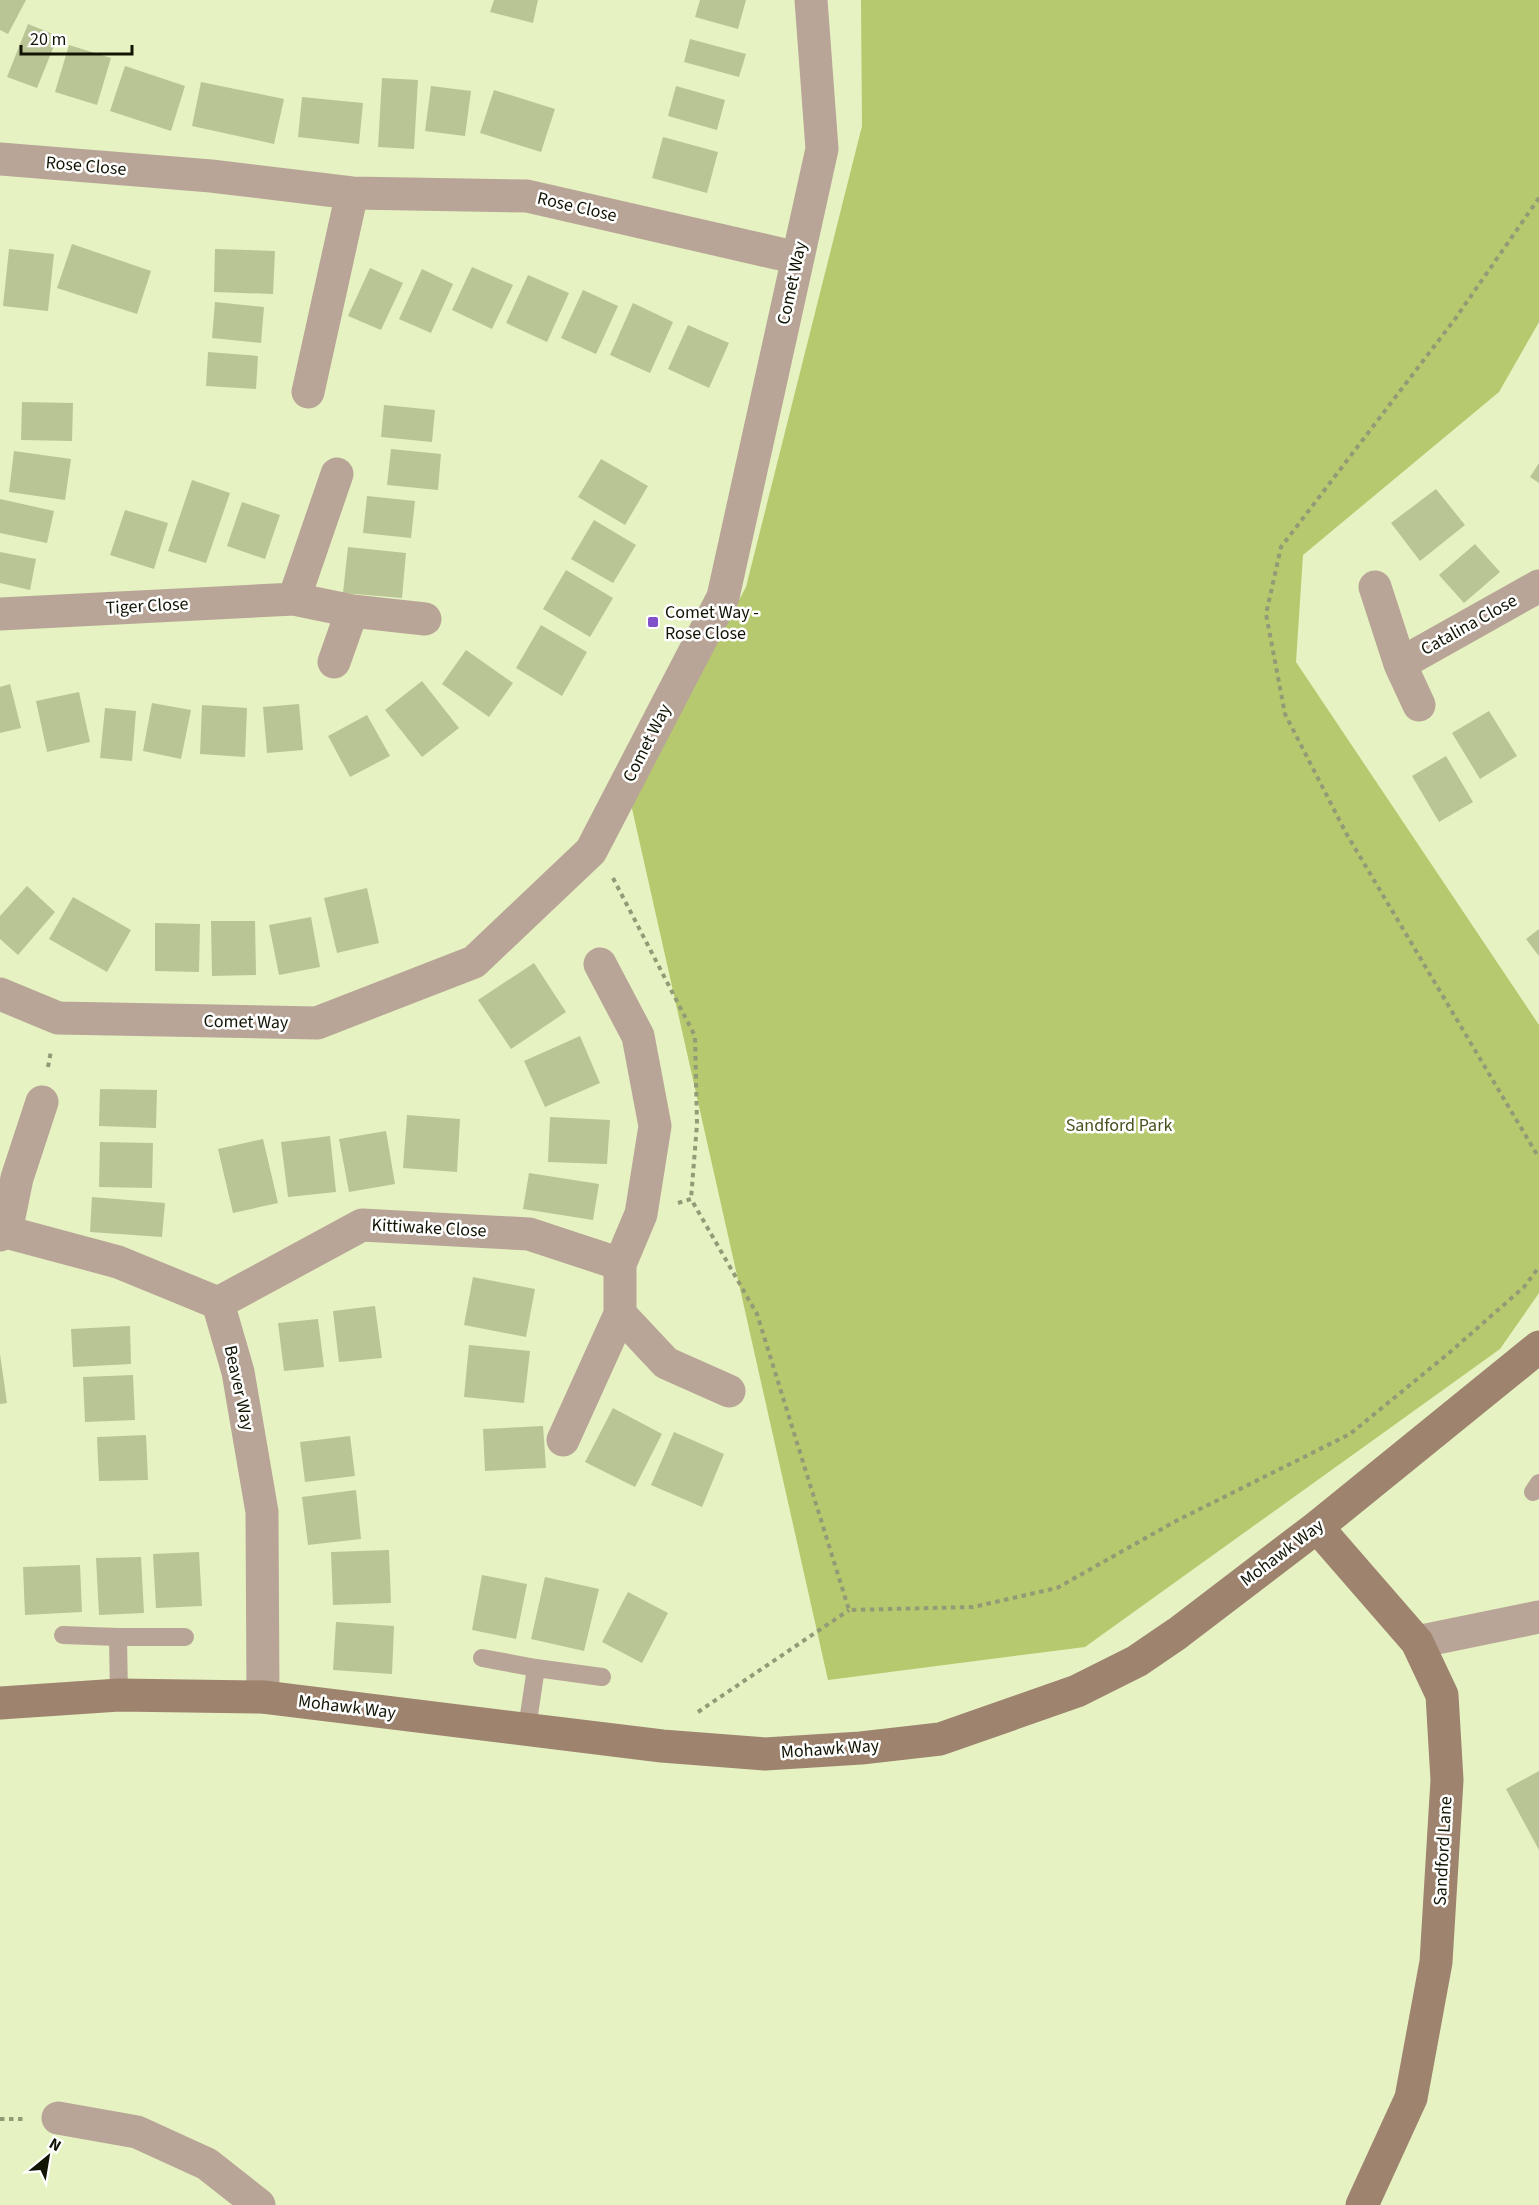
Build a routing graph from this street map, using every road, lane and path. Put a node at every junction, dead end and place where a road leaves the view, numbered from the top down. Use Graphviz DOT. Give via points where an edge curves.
graph roads {
  1 [pos="811,0"];
  2 [pos="0,159"];
  3 [pos="352,193"];
  4 [pos="798,258"];
  5 [pos="308,392"];
  6 [pos="337,474"];
  7 [pos="1539,586"];
  8 [pos="1375,587"];
  9 [pos="294,599"];
  10 [pos="352,611"];
  11 [pos="0,614"];
  12 [pos="424,619"];
  13 [pos="334,662"];
  14 [pos="1400,664"];
  15 [pos="1419,705"];
  16 [pos="600,964"];
  17 [pos="0,994"];
  18 [pos="58,1018"];
  19 [pos="42,1102"];
  20 [pos="642,1214"];
  21 [pos="3,1233"];
  22 [pos="620,1264"];
  23 [pos="1539,1267"];
  24 [pos="218,1303"];
  25 [pos="620,1314"];
  26 [pos="1539,1347"];
  27 [pos="729,1391"];
  28 [pos="563,1440"];
  29 [pos="1317,1527"];
  30 [pos="849,1610"];
  31 [pos="1539,1617"];
  32 [pos="63,1635"];
  33 [pos="185,1636"];
  34 [pos="118,1637"];
  35 [pos="1417,1642"];
  36 [pos="482,1658"];
  37 [pos="536,1668"];
  38 [pos="602,1677"];
  39 [pos="119,1695"];
  40 [pos="263,1697"];
  41 [pos="0,1703"];
  42 [pos="689,1718"];
  43 [pos="527,1728"];
  44 [pos="58,2118"];
  45 [pos="259,2205"];
  46 [pos="1362,2205"];
  1 -- 4 [label="street, Comet Way" via="822,149"];
  2 -- 3 [label="street, Rose Close" via="211,176"];
  3 -- 4 [label="street, Rose Close" via="527,196"];
  3 -- 5 [label="street"];
  4 -- 18 [label="street, Comet Way" via="723,597 591,851 474,962 317,1023"];
  6 -- 9 [label="street"];
  7 -- 14 [label="street, Catalina Close"];
  8 -- 14 [label="street, Catalina Close"];
  9 -- 10 [label="street, Tiger Close"];
  9 -- 11 [label="street, Tiger Close"];
  10 -- 12 [label="street, Tiger Close"];
  10 -- 13 [label="street"];
  14 -- 15 [label="street, Catalina Close"];
  16 -- 20 [label="street" via="638,1036 655,1126"];
  17 -- 18 [label="street, Comet Way"];
  18 -- 19 [label="path"];
  19 -- 21 [label="street"];
  20 -- 22 [label="street"];
  20 -- 30 [label="path" via="692,1199 757,1314"];
  21 -- 24 [label="street" via="118,1262"];
  22 -- 24 [label="street, Kittiwake Close" via="529,1234 362,1225"];
  22 -- 25 [label="street"];
  23 -- 30 [label="path" via="1515,1295 1350,1434 1174,1522 1057,1588 973,1606"];
  24 -- 40 [label="street, Beaver Way" via="238,1372 262,1512"];
  25 -- 27 [label="street" via="666,1363"];
  25 -- 28 [label="street"];
  26 -- 29 [label="street, Mohawk Way"];
  29 -- 35 [label="street, Sandford Lane"];
  29 -- 43 [label="street, Mohawk Way" via="1137,1661 1077,1691 940,1739 765,1754 662,1746"];
  30 -- 42 [label="path"];
  31 -- 35 [label="street"];
  32 -- 34 [label="lane"];
  33 -- 34 [label="lane"];
  34 -- 39 [label="lane"];
  35 -- 46 [label="street, Sandford Lane" via="1442,1695 1447,1780 1436,1962 1411,2098"];
  36 -- 37 [label="lane"];
  37 -- 38 [label="lane"];
  37 -- 43 [label="lane"];
  39 -- 40 [label="street, Mohawk Way"];
  39 -- 41 [label="street, Mohawk Way"];
  40 -- 43 [label="street, Mohawk Way"];
  44 -- 45 [label="street" via="137,2132 207,2164"];
}
